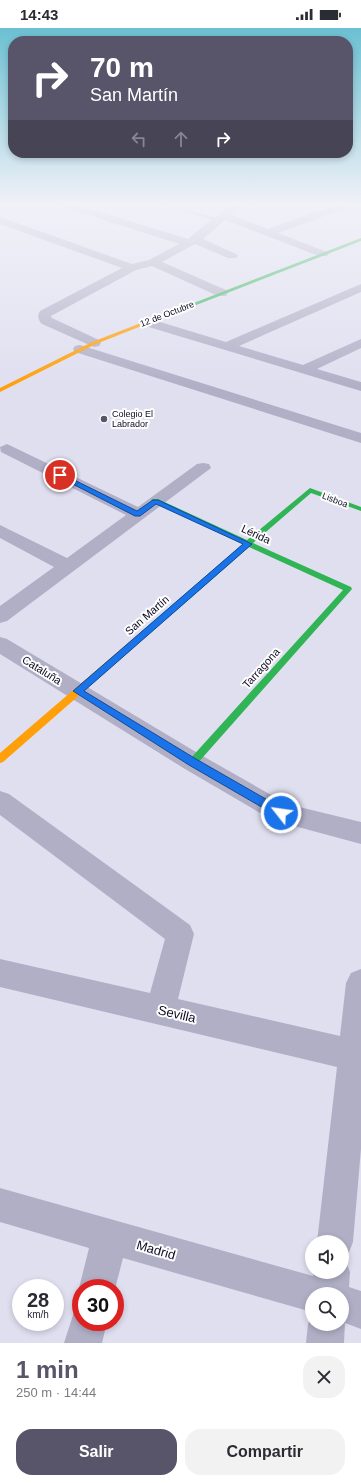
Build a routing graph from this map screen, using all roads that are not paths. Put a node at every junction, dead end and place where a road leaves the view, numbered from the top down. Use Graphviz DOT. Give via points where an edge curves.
graph roads {
  1 [pos="122,264"];
  2 [pos="145,264"];
  3 [pos="158,264"];
  4 [pos="296,264"];
  5 [pos="132,268"];
  6 [pos="361,288"];
  7 [pos="222,293"];
  8 [pos="147,322"];
  9 [pos="361,343"];
  10 [pos="87,346"];
  11 [pos="227,346"];
  12 [pos="304,370"];
  13 [pos="361,386"];
  14 [pos="0,390"];
  15 [pos="361,438"];
  16 [pos="8,449"];
  17 [pos="203,468"];
  18 [pos="310,490"];
  19 [pos="155,501"];
  20 [pos="361,510"];
  21 [pos="138,514"];
  22 [pos="0,531"];
  23 [pos="248,544"];
  24 [pos="67,566"];
  25 [pos="348,589"];
  26 [pos="0,616"];
  27 [pos="0,644"];
  28 [pos="77,691"];
  29 [pos="0,759"];
  30 [pos="193,762"];
  31 [pos="0,801"];
  32 [pos="361,833"];
  33 [pos="0,973"];
  34 [pos="361,983"];
  35 [pos="160,1010"];
  36 [pos="354,1055"];
  37 [pos="0,1205"];
  38 [pos="336,1235"];
  39 [pos="110,1236"];
  40 [pos="99,1279"];
  41 [pos="305,1292"];
  42 [pos="349,1306"];
  43 [pos="361,1310"];
  44 [pos="86,1331"];
  45 [pos="326,1331"];
  46 [pos="83,1343"];
  47 [pos="325,1343"];
  1 -- 5 [label="street"];
  2 -- 5 [label="street"];
  3 -- 7 [label="street"];
  4 -- 7 [label="street, 12 de Octubre"];
  5 -- 10 [label="street" via="45,314 47,321"];
  6 -- 11 [label="street"];
  7 -- 8 [label="street, 12 de Octubre"];
  8 -- 10 [label="street, 12 de Octubre"];
  8 -- 11 [label="street"];
  9 -- 12 [label="street"];
  10 -- 14 [label="street, 12 de Octubre"];
  10 -- 15 [label="street"];
  11 -- 12 [label="street"];
  12 -- 13 [label="street"];
  16 -- 21 [label="street"];
  17 -- 19 [label="street"];
  18 -- 20 [label="street, Lisboa"];
  18 -- 23 [label="street, San Martín"];
  19 -- 21 [label="street"];
  19 -- 23 [label="street, Lérida"];
  21 -- 24 [label="street"];
  22 -- 24 [label="street"];
  23 -- 25 [label="street, Lérida"];
  23 -- 28 [label="street, San Martín"];
  24 -- 26 [label="street"];
  25 -- 30 [label="street, Tarragona"];
  27 -- 28 [label="street, Cataluña"];
  28 -- 29 [label="street, San Martín"];
  28 -- 30 [label="street, Cataluña"];
  30 -- 32 [label="street, Cataluña" via="281,813"];
  31 -- 35 [label="street" via="180,934"];
  33 -- 35 [label="street, Sevilla"];
  34 -- 36 [label="street"];
  35 -- 36 [label="street, Sevilla"];
  36 -- 38 [label="street"];
  37 -- 39 [label="street, Madrid"];
  39 -- 40 [label="street"];
  39 -- 41 [label="street, Madrid"];
  42 -- 43 [label="street"];
  44 -- 46 [label="street"];
  45 -- 47 [label="street"];
}
